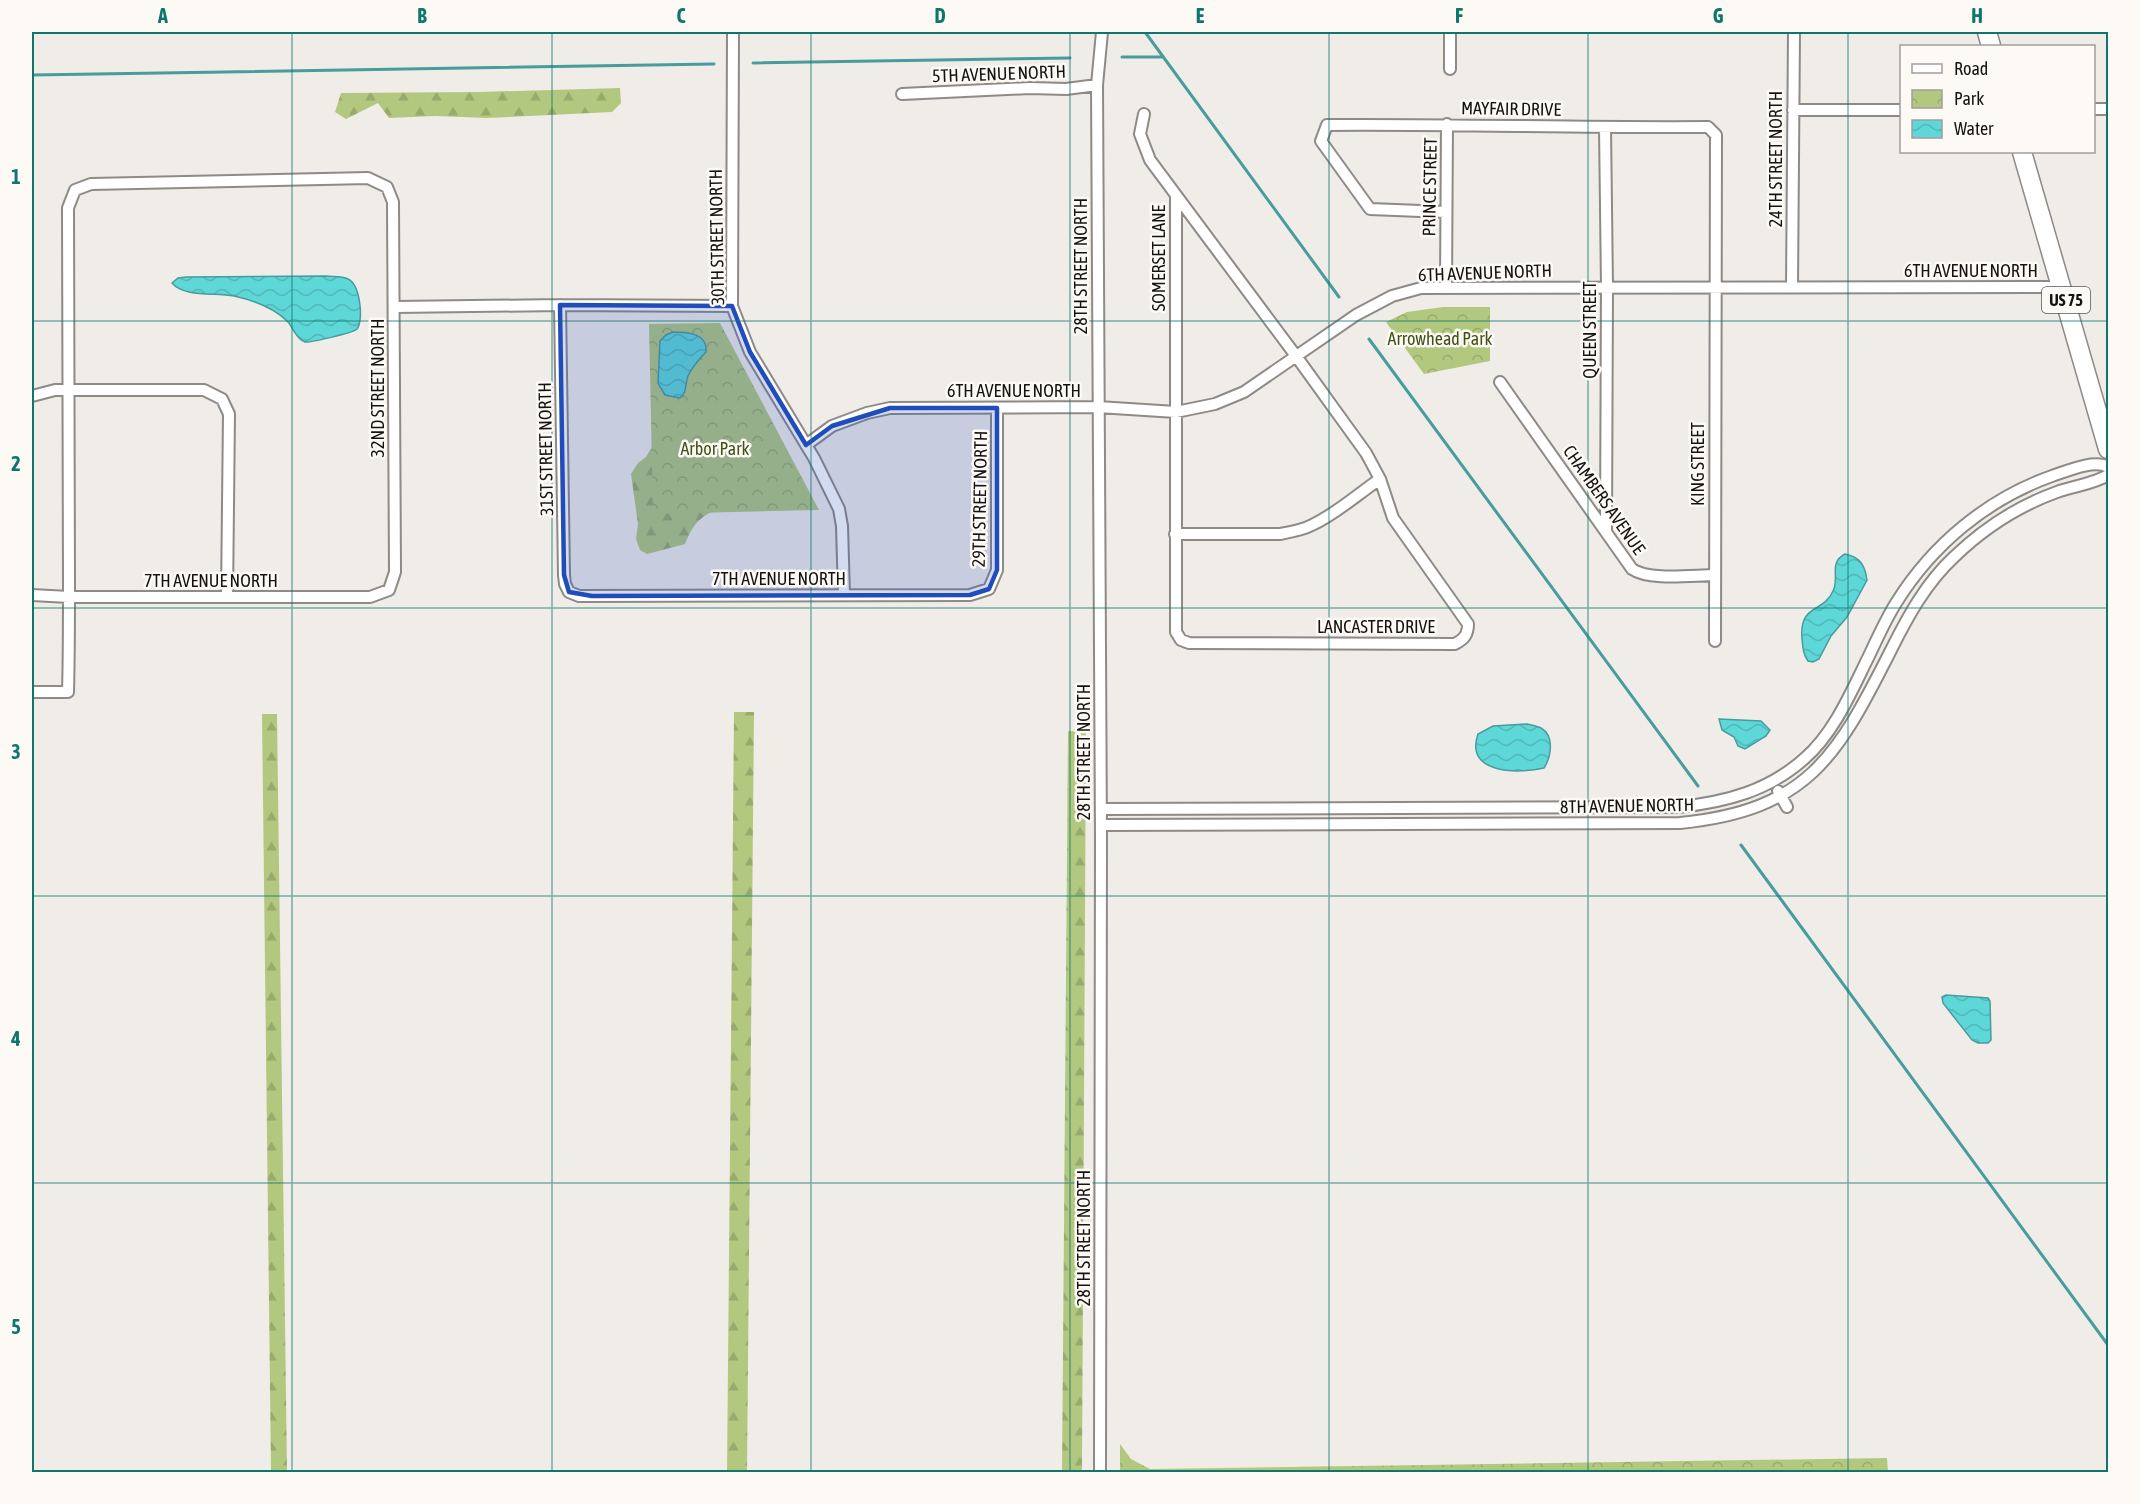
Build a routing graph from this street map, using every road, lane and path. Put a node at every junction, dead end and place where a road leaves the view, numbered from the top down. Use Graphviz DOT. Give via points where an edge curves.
graph roads {
  1 [pos="733,32"];
  2 [pos="1102,32"];
  3 [pos="1450,32"];
  4 [pos="1794,32"];
  5 [pos="1450,69"];
  6 [pos="1097,85"];
  7 [pos="902,94"];
  8 [pos="1793,110"];
  9 [pos="1900,110"];
  10 [pos="1144,114"];
  11 [pos="1447,124"];
  12 [pos="1605,127"];
  13 [pos="2022,153"];
  14 [pos="1176,195"];
  15 [pos="1446,212"];
  16 [pos="1446,287"];
  17 [pos="1607,287"];
  18 [pos="1715,287"];
  19 [pos="1792,287"];
  20 [pos="2062,287"];
  21 [pos="560,304"];
  22 [pos="732,306"];
  23 [pos="395,307"];
  24 [pos="1296,356"];
  25 [pos="1500,382"];
  26 [pos="69,390"];
  27 [pos="32,396"];
  28 [pos="1098,407"];
  29 [pos="997,408"];
  30 [pos="1176,412"];
  31 [pos="806,445"];
  32 [pos="2109,448"];
  33 [pos="2109,467"];
  34 [pos="2109,475"];
  35 [pos="1380,479"];
  36 [pos="1606,532"];
  37 [pos="1175,534"];
  38 [pos="1715,575"];
  39 [pos="989,589"];
  40 [pos="389,590"];
  41 [pos="569,592"];
  42 [pos="32,595"];
  43 [pos="844,595"];
  44 [pos="69,597"];
  45 [pos="227,597"];
  46 [pos="1715,641"];
  47 [pos="32,692"];
  48 [pos="1773,783"];
  49 [pos="1781,797"];
  50 [pos="1787,807"];
  51 [pos="1101,809"];
  52 [pos="1101,825"];
  53 [pos="1100,1473"];
  1 -- 22 [label="street, 30TH STREET NORTH"];
  2 -- 6 [label="street, 28TH STREET NORTH"];
  3 -- 5 [label="street"];
  4 -- 8 [label="street, 24TH STREET NORTH"];
  6 -- 7 [label="street, 5TH AVENUE NORTH"];
  6 -- 28 [label="street, 28TH STREET NORTH"];
  8 -- 9 [label="street"];
  8 -- 19 [label="street, 24TH STREET NORTH"];
  10 -- 14 [label="street" via="1140,134 1143,143 1150,160"];
  11 -- 12 [label="street, MAYFAIR DRIVE"];
  11 -- 15 [label="street, PRINCE STREET"];
  11 -- 15 [label="street, MAYFAIR DRIVE" via="1327,125 1321,141 1370,209"];
  12 -- 17 [label="street, QUEEN STREET"];
  12 -- 18 [label="street, MAYFAIR DRIVE" via="1708,127 1716,135"];
  13 -- 20 [label="main road, US 75"];
  14 -- 24 [label="street, SOMERSET LANE"];
  14 -- 30 [label="street, SOMERSET LANE"];
  15 -- 16 [label="street, PRINCE STREET"];
  16 -- 17 [label="street, 6TH AVENUE NORTH"];
  16 -- 24 [label="street, 6TH AVENUE NORTH" via="1421,288 1392,296"];
  17 -- 18 [label="street, 6TH AVENUE NORTH"];
  17 -- 36 [label="street, QUEEN STREET"];
  18 -- 19 [label="street, 6TH AVENUE NORTH"];
  18 -- 38 [label="street, KING STREET"];
  19 -- 20 [label="street, 6TH AVENUE NORTH"];
  20 -- 32 [label="main road, US 75"];
  21 -- 22 [label="street"];
  21 -- 23 [label="street"];
  21 -- 41 [label="street, 31ST STREET NORTH" via="564,575"];
  22 -- 31 [label="street, 30TH STREET NORTH" via="750,352"];
  23 -- 26 [label="street, 32ND STREET NORTH" via="393,202 387,187 368,178 91,184 75,190 68,208"];
  23 -- 40 [label="street, 32ND STREET NORTH" via="395,572"];
  24 -- 30 [label="street, 6TH AVENUE NORTH" via="1244,392 1215,404"];
  24 -- 35 [label="street, LANCASTER DRIVE" via="1366,453"];
  25 -- 36 [label="street, CHAMBERS AVENUE"];
  26 -- 27 [label="street"];
  26 -- 44 [label="street"];
  26 -- 45 [label="street" via="204,390 222,399 229,414"];
  28 -- 29 [label="street, 6TH AVENUE NORTH"];
  28 -- 30 [label="street, 6TH AVENUE NORTH"];
  28 -- 51 [label="street, 28TH STREET NORTH"];
  29 -- 31 [label="street, 6TH AVENUE NORTH" via="890,408 832,426"];
  29 -- 39 [label="street, 29TH STREET NORTH" via="997,570"];
  30 -- 37 [label="street, LANCASTER DRIVE"];
  31 -- 43 [label="street, 30TH STREET NORTH" via="838,509"];
  33 -- 48 [label="street, 8TH AVENUE NORTH" via="2093,465 2066,471 2015,491 1964,525 1940,547 1896,604 1843,708 1824,736 1805,758"];
  34 -- 49 [label="street, 8TH AVENUE NORTH" via="2023,506 1952,558 1910,612 1857,717 1837,746 1817,770"];
  35 -- 37 [label="street" via="1311,526 1295,531"];
  35 -- 37 [label="street, LANCASTER DRIVE" via="1392,518 1468,624 1468,632 1455,644 1181,640 1176,632"];
  36 -- 38 [label="street, CHAMBERS AVENUE" via="1638,573"];
  38 -- 46 [label="street, KING STREET"];
  39 -- 43 [label="street, 7TH AVENUE NORTH" via="970,595"];
  40 -- 45 [label="street, 7TH AVENUE NORTH" via="370,597"];
  41 -- 43 [label="street, 7TH AVENUE NORTH" via="586,596"];
  42 -- 44 [label="street, 7TH AVENUE NORTH"];
  44 -- 45 [label="street, 7TH AVENUE NORTH"];
  44 -- 47 [label="street" via="68,692"];
  48 -- 49 [label="street"];
  48 -- 51 [label="street, 8TH AVENUE NORTH" via="1740,796 1679,807"];
  49 -- 50 [label="street"];
  49 -- 52 [label="street, 8TH AVENUE NORTH" via="1745,812 1680,823"];
  51 -- 52 [label="street, 28TH STREET NORTH"];
  52 -- 53 [label="street, 28TH STREET NORTH"];
}
